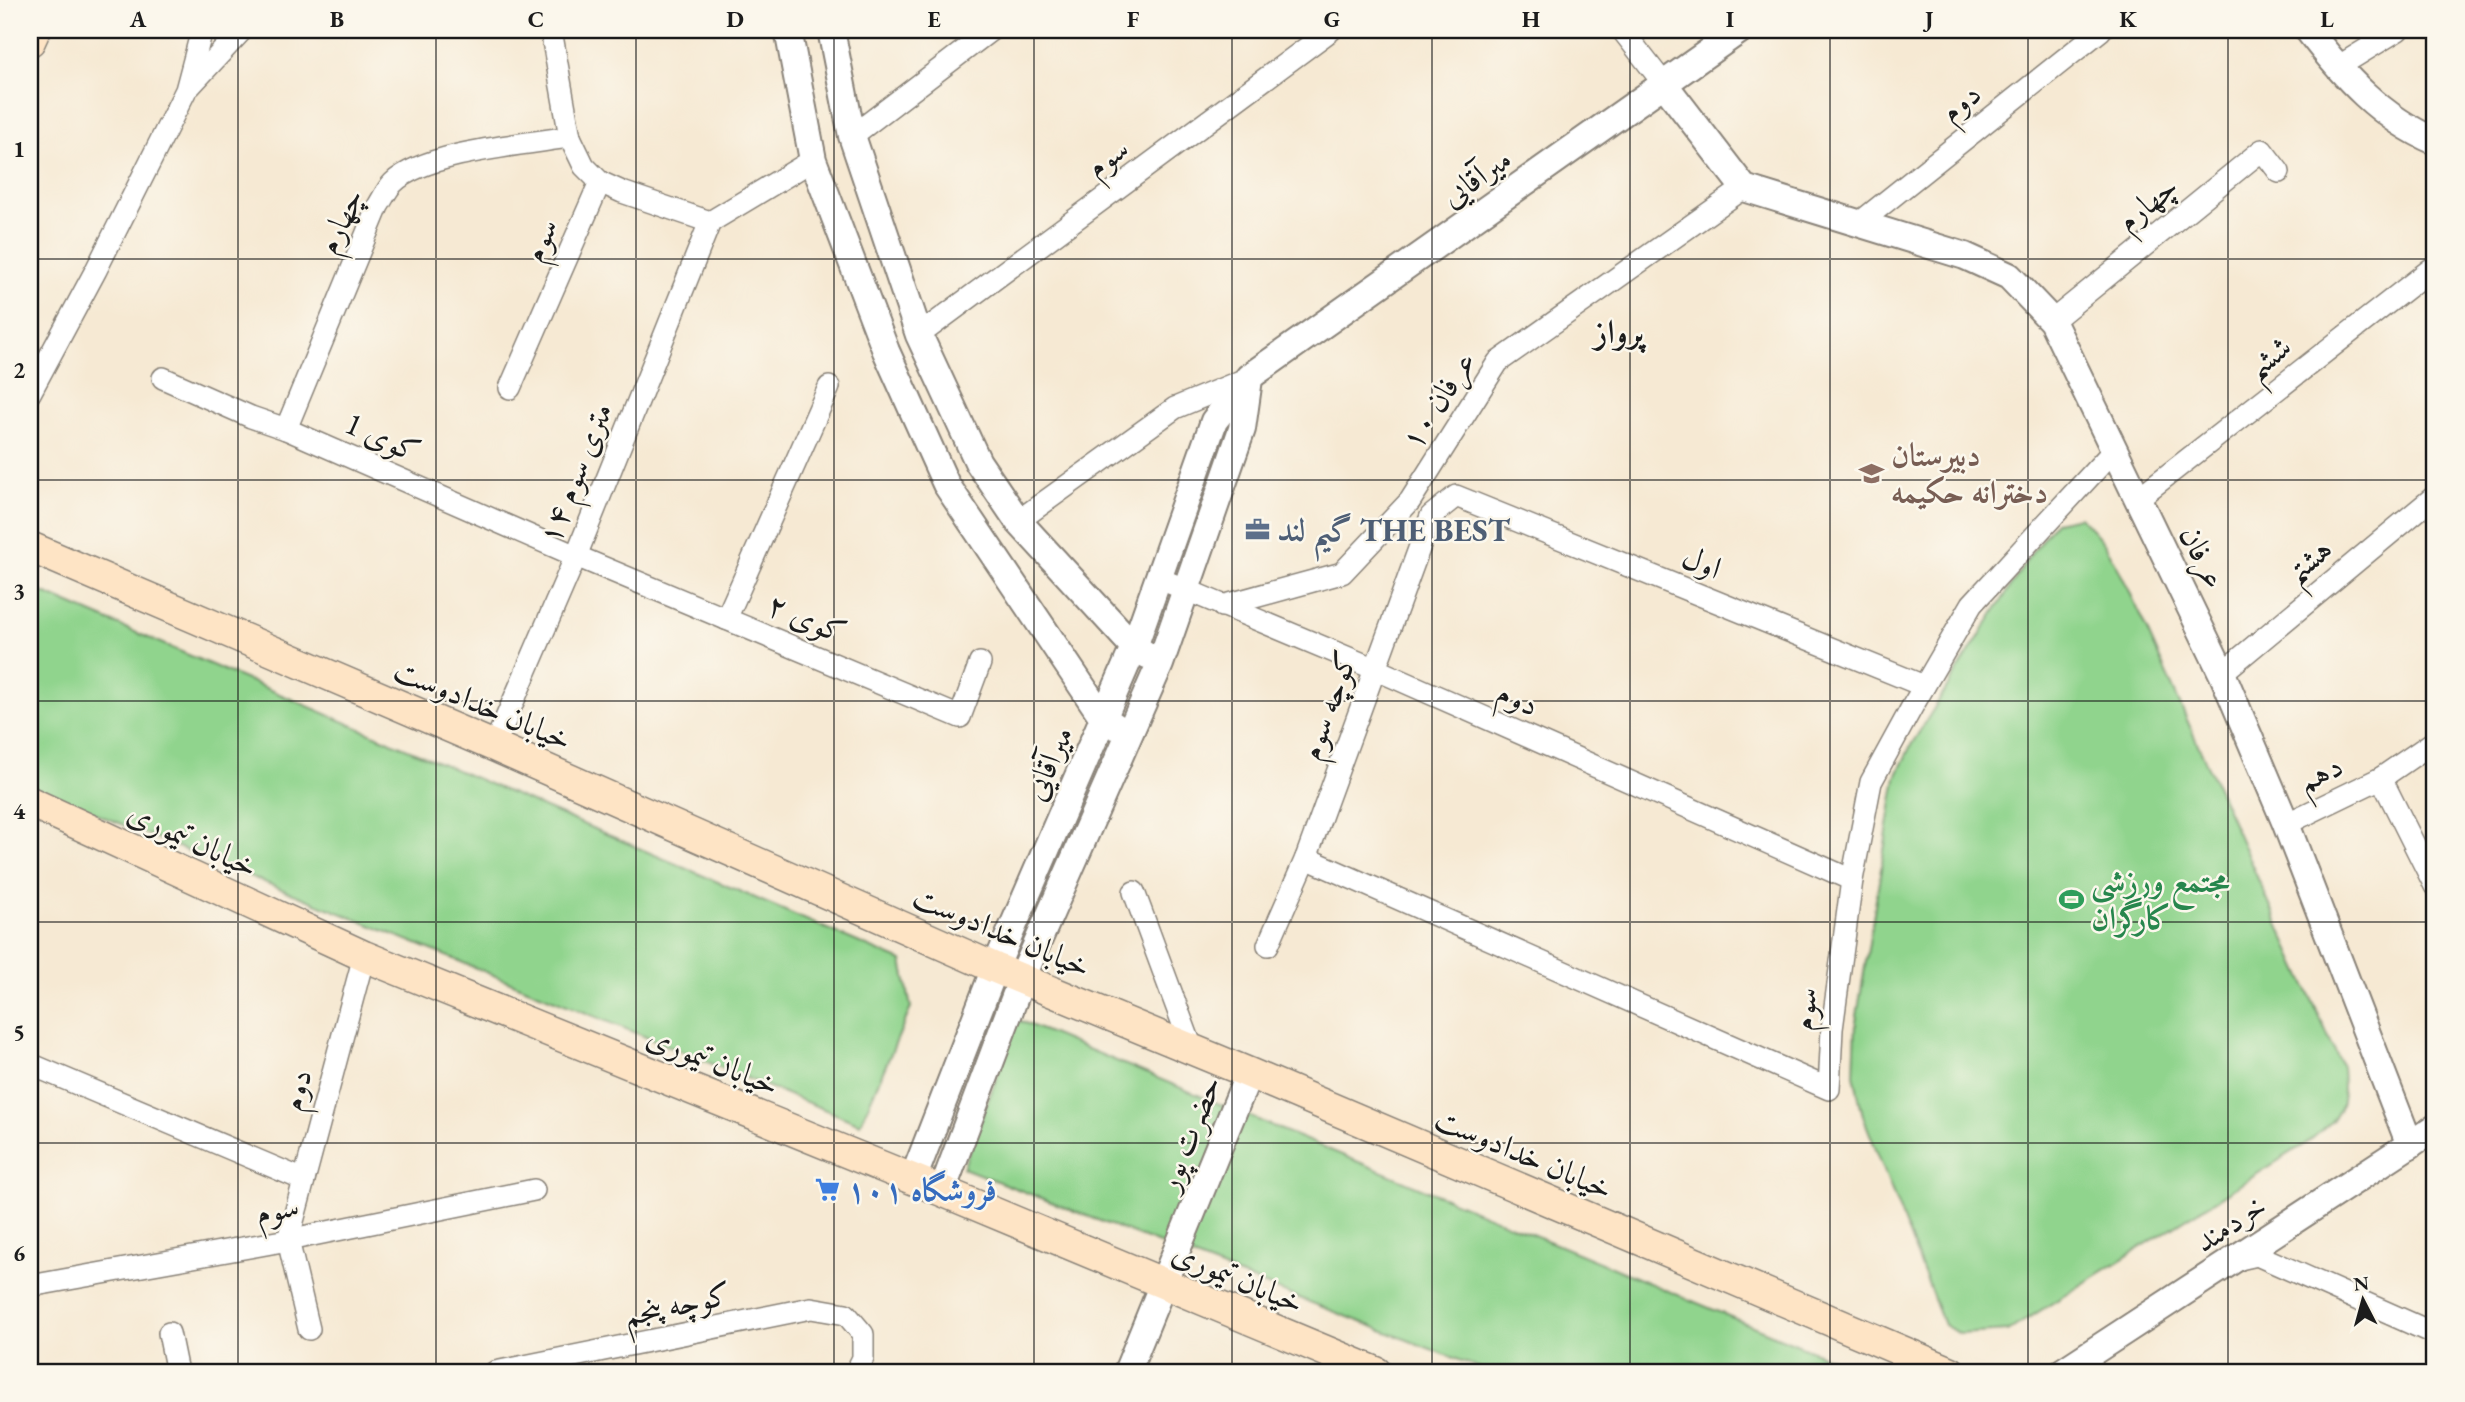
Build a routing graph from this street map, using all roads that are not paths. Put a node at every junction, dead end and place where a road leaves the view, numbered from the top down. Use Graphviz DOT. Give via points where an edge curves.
graph roads {
  1 [pos="35,30"];
  2 [pos="202,30"];
  3 [pos="242,30"];
  4 [pos="551,30"];
  5 [pos="788,30"];
  6 [pos="831,30"];
  7 [pos="991,30"];
  8 [pos="1331,30"];
  9 [pos="1622,30"];
  10 [pos="1740,30"];
  11 [pos="2101,30"];
  12 [pos="2308,30"];
  13 [pos="2398,30"];
  14 [pos="30,41"];
  15 [pos="2336,68"];
  16 [pos="1664,84"];
  17 [pos="186,90"];
  18 [pos="852,136"];
  19 [pos="570,137"];
  20 [pos="2435,141"];
  21 [pos="813,160"];
  22 [pos="2278,172"];
  23 [pos="600,182"];
  24 [pos="1744,187"];
  25 [pos="709,222"];
  26 [pos="1858,224"];
  27 [pos="2435,276"];
  28 [pos="2052,321"];
  29 [pos="919,334"];
  30 [pos="1250,377"];
  31 [pos="163,378"];
  32 [pos="829,387"];
  33 [pos="510,388"];
  34 [pos="30,393"];
  35 [pos="286,429"];
  36 [pos="2114,450"];
  37 [pos="1456,496"];
  38 [pos="2435,496"];
  39 [pos="2137,499"];
  40 [pos="1018,521"];
  41 [pos="30,547"];
  42 [pos="576,556"];
  43 [pos="1158,578"];
  44 [pos="1186,591"];
  45 [pos="1222,606"];
  46 [pos="726,619"];
  47 [pos="1134,647"];
  48 [pos="980,663"];
  49 [pos="1160,664"];
  50 [pos="1374,669"];
  51 [pos="2221,673"];
  52 [pos="1924,686"];
  53 [pos="1104,719"];
  54 [pos="1129,734"];
  55 [pos="2435,741"];
  56 [pos="494,746"];
  57 [pos="2381,778"];
  58 [pos="30,802"];
  59 [pos="2286,824"];
  60 [pos="1306,858"];
  61 [pos="1852,880"];
  62 [pos="2435,886"];
  63 [pos="1134,892"];
  64 [pos="1268,945"];
  65 [pos="364,956"];
  66 [pos="1008,973"];
  67 [pos="1193,1051"];
  68 [pos="30,1064"];
  69 [pos="1249,1073"];
  70 [pos="2435,1128"];
  71 [pos="2410,1145"];
  72 [pos="913,1179"];
  73 [pos="304,1180"];
  74 [pos="534,1190"];
  75 [pos="942,1191"];
  76 [pos="288,1240"];
  77 [pos="2233,1261"];
  78 [pos="1164,1284"];
  79 [pos="30,1286"];
  80 [pos="309,1329"];
  81 [pos="169,1333"];
  82 [pos="2435,1334"];
  83 [pos="177,1372"];
  84 [pos="495,1372"];
  85 [pos="856,1372"];
  86 [pos="1127,1372"];
  87 [pos="1376,1372"];
  88 [pos="1951,1372"];
  89 [pos="2062,1372"];
  1 -- 14 [label="main road"];
  2 -- 17 [label="street"];
  3 -- 17 [label="street"];
  4 -- 19 [label="street"];
  5 -- 21 [label="street"];
  6 -- 18 [label="street"];
  7 -- 18 [label="street"];
  8 -- 29 [label="street, سوم"];
  9 -- 16 [label="street"];
  10 -- 16 [label="street, میرآقایی"];
  11 -- 26 [label="street, دوم"];
  12 -- 15 [label="street"];
  13 -- 15 [label="street"];
  15 -- 20 [label="street" via="2409,130"];
  16 -- 24 [label="street"];
  16 -- 30 [label="street, میرآقایی"];
  17 -- 34 [label="street"];
  18 -- 29 [label="street"];
  19 -- 23 [label="street" via="584,166"];
  19 -- 35 [label="street, چهارم" via="445,158 414,169 394,183 378,206"];
  21 -- 25 [label="street"];
  21 -- 53 [label="street" via="886,351 946,484"];
  22 -- 28 [label="street, چهارم" via="2262,150"];
  23 -- 25 [label="street"];
  23 -- 33 [label="street, سوم"];
  24 -- 26 [label="street, عرفان"];
  24 -- 45 [label="street, عرفان ۱۰" via="1498,362 1410,501 1342,573"];
  25 -- 42 [label="street, ۱۴ متری سوم"];
  26 -- 28 [label="street, عرفان" via="1965,256 2009,276"];
  27 -- 39 [label="street, ششم" via="2431,269"];
  28 -- 36 [label="street, عرفان"];
  29 -- 40 [label="street" via="978,462"];
  30 -- 40 [label="street" via="1175,408"];
  30 -- 43 [label="street, میرآقایی" via="1214,421"];
  30 -- 44 [label="street, میرآقایی" via="1242,429"];
  31 -- 35 [label="street, کوی 1"];
  32 -- 46 [label="street"];
  35 -- 42 [label="street, کوی 1"];
  36 -- 39 [label="street, عرفان"];
  36 -- 52 [label="street, سوم" via="1972,604"];
  37 -- 50 [label="street, کوچه سوم" via="1431,516"];
  37 -- 52 [label="street, اول"];
  38 -- 51 [label="street, هشتم"];
  39 -- 51 [label="street, عرفان"];
  40 -- 47 [label="street"];
  41 -- 56 [label="main road, خیابان خدادوست"];
  42 -- 46 [label="street, کوی ۲"];
  42 -- 56 [label="street, ۱۴ متری سوم"];
  43 -- 44 [label="street, دوم"];
  43 -- 47 [label="street, میرآقایی"];
  44 -- 45 [label="street, دوم"];
  44 -- 49 [label="street, میرآقایی"];
  45 -- 50 [label="street, دوم"];
  46 -- 48 [label="street, کوی ۲" via="960,717"];
  47 -- 49 [label="street"];
  47 -- 53 [label="street, میرآقایی"];
  49 -- 54 [label="street, میرآقایی"];
  50 -- 60 [label="street, کوچه سوم"];
  50 -- 61 [label="street, دوم"];
  51 -- 59 [label="street, عرفان"];
  52 -- 61 [label="street, سوم" via="1871,782"];
  53 -- 54 [label="street"];
  53 -- 66 [label="street, میرآقایی"];
  54 -- 66 [label="street, میرآقایی"];
  55 -- 57 [label="street, دهم"];
  56 -- 66 [label="main road, خیابان خدادوست"];
  57 -- 59 [label="street, دهم"];
  57 -- 62 [label="street, دهم"];
  58 -- 65 [label="main road, خیابان تیموری"];
  59 -- 71 [label="street, عرفان"];
  60 -- 61 [label="street, سوم" via="1829,1089 1832,1029"];
  60 -- 64 [label="street, کوچه سوم"];
  63 -- 67 [label="street"];
  65 -- 72 [label="main road, خیابان تیموری"];
  65 -- 73 [label="street, دوم"];
  66 -- 67 [label="main road, خیابان خدادوست"];
  66 -- 72 [label="street, میرآقایی"];
  66 -- 75 [label="street, میرآقایی"];
  67 -- 69 [label="main road, خیابان خدادوست"];
  68 -- 73 [label="street"];
  69 -- 78 [label="street, حضرت پور"];
  69 -- 88 [label="main road, خیابان خدادوست"];
  70 -- 71 [label="street, خردمند"];
  71 -- 77 [label="street, خردمند"];
  72 -- 75 [label="main road, خیابان تیموری"];
  73 -- 76 [label="street, دوم"];
  74 -- 76 [label="street, سوم"];
  75 -- 78 [label="main road, خیابان تیموری"];
  76 -- 79 [label="street, سوم"];
  76 -- 80 [label="street"];
  77 -- 82 [label="street" via="2257,1255"];
  77 -- 89 [label="street, خردمند"];
  78 -- 86 [label="street, حضرت پور"];
  78 -- 87 [label="main road, خیابان تیموری"];
  81 -- 83 [label="street"];
  84 -- 85 [label="street, کوچه پنجم" via="811,1308 846,1314 863,1334 863,1358"];
}
